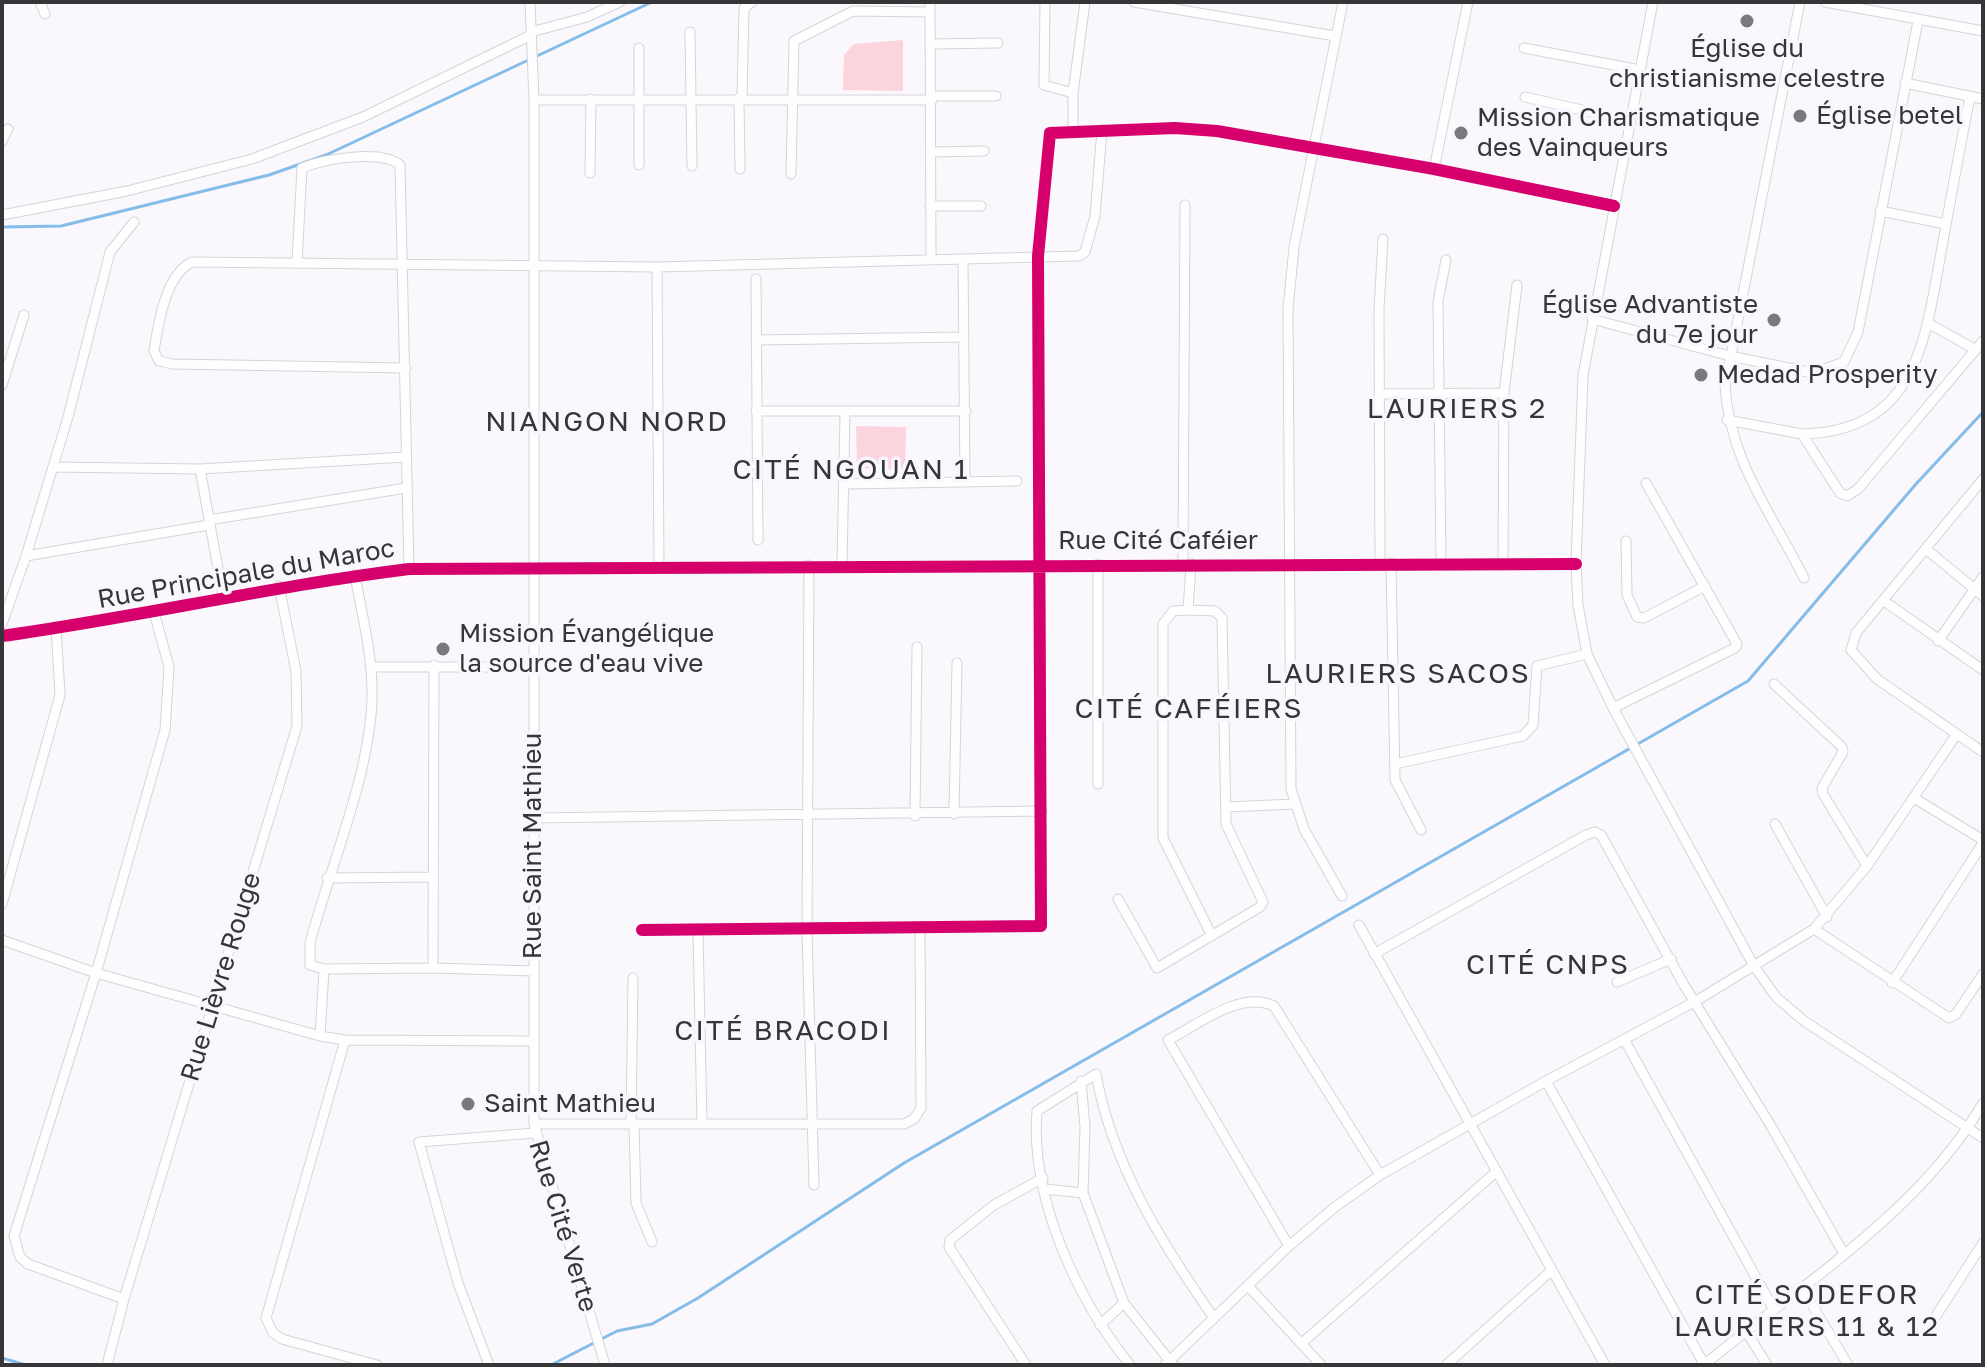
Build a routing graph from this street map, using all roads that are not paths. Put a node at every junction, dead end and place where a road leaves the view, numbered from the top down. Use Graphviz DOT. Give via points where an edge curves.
graph roads {
  1 [pos="40,2"];
  2 [pos="530,2"];
  3 [pos="620,2"];
  4 [pos="752,2"];
  5 [pos="1045,2"];
  6 [pos="1085,2"];
  7 [pos="1134,2"];
  8 [pos="1200,2"];
  9 [pos="1343,2"];
  10 [pos="1468,2"];
  11 [pos="1653,2"];
  12 [pos="1800,2"];
  13 [pos="1825,2"];
  14 [pos="1837,3"];
  15 [pos="930,7"];
  16 [pos="1873,7"];
  17 [pos="1198,13"];
  18 [pos="45,14"];
  19 [pos="1918,21"];
  20 [pos="1983,31"];
  21 [pos="690,32"];
  22 [pos="531,35"];
  23 [pos="1335,36"];
  24 [pos="998,43"];
  25 [pos="931,44"];
  26 [pos="639,48"];
  27 [pos="1524,48"];
  28 [pos="1640,70"];
  29 [pos="1905,83"];
  30 [pos="1073,93"];
  31 [pos="996,96"];
  32 [pos="1525,97"];
  33 [pos="1970,97"];
  34 [pos="689,98"];
  35 [pos="740,98"];
  36 [pos="793,98"];
  37 [pos="932,98"];
  38 [pos="591,99"];
  39 [pos="639,99"];
  40 [pos="1983,99"];
  41 [pos="534,100"];
  42 [pos="1630,121"];
  43 [pos="8,129"];
  44 [pos="1073,130"];
  45 [pos="1102,130"];
  46 [pos="2,141"];
  47 [pos="1315,150"];
  48 [pos="984,151"];
  49 [pos="931,152"];
  50 [pos="639,165"];
  51 [pos="692,166"];
  52 [pos="740,169"];
  53 [pos="1434,169"];
  54 [pos="590,173"];
  55 [pos="791,174"];
  56 [pos="1185,205"];
  57 [pos="930,206"];
  58 [pos="981,206"];
  59 [pos="1614,206"];
  60 [pos="1880,211"];
  61 [pos="2,215"];
  62 [pos="134,222"];
  63 [pos="1946,224"];
  64 [pos="1383,239"];
  65 [pos="1038,256"];
  66 [pos="963,259"];
  67 [pos="931,260"];
  68 [pos="1446,260"];
  69 [pos="297,262"];
  70 [pos="404,262"];
  71 [pos="532,267"];
  72 [pos="657,267"];
  73 [pos="756,279"];
  74 [pos="1517,285"];
  75 [pos="24,315"];
  76 [pos="1592,319"];
  77 [pos="1928,323"];
  78 [pos="964,337"];
  79 [pos="756,340"];
  80 [pos="1980,345"];
  81 [pos="1730,356"];
  82 [pos="406,368"];
  83 [pos="2,385"];
  84 [pos="1504,393"];
  85 [pos="1379,394"];
  86 [pos="1441,394"];
  87 [pos="756,411"];
  88 [pos="966,411"];
  89 [pos="845,412"];
  90 [pos="1727,420"];
  91 [pos="1802,434"];
  92 [pos="406,457"];
  93 [pos="54,467"];
  94 [pos="200,469"];
  95 [pos="1983,479"];
  96 [pos="1017,481"];
  97 [pos="965,482"];
  98 [pos="1646,483"];
  99 [pos="846,484"];
  100 [pos="406,488"];
  101 [pos="209,522"];
  102 [pos="758,540"];
  103 [pos="1626,541"];
  104 [pos="1926,549"];
  105 [pos="26,556"];
  106 [pos="1290,563"];
  107 [pos="1380,563"];
  108 [pos="1391,563"];
  109 [pos="1441,563"];
  110 [pos="1040,564"];
  111 [pos="1098,564"];
  112 [pos="1187,564"];
  113 [pos="1576,564"];
  114 [pos="809,565"];
  115 [pos="842,565"];
  116 [pos="1503,565"];
  117 [pos="595,568"];
  118 [pos="659,568"];
  119 [pos="409,569"];
  120 [pos="533,569"];
  121 [pos="355,575"];
  122 [pos="1983,577"];
  123 [pos="1804,578"];
  124 [pos="279,586"];
  125 [pos="1705,586"];
  126 [pos="1973,589"];
  127 [pos="223,596"];
  128 [pos="1983,596"];
  129 [pos="1884,601"];
  130 [pos="1188,610"];
  131 [pos="154,612"];
  132 [pos="2,624"];
  133 [pos="56,628"];
  134 [pos="2,636"];
  135 [pos="1938,641"];
  136 [pos="917,647"];
  137 [pos="1587,654"];
  138 [pos="957,663"];
  139 [pos="434,665"];
  140 [pos="371,667"];
  141 [pos="532,667"];
  142 [pos="1983,670"];
  143 [pos="1774,684"];
  144 [pos="1613,708"];
  145 [pos="1956,735"];
  146 [pos="1983,752"];
  147 [pos="1395,764"];
  148 [pos="1098,784"];
  149 [pos="1914,798"];
  150 [pos="1295,804"];
  151 [pos="1227,807"];
  152 [pos="1042,811"];
  153 [pos="954,814"];
  154 [pos="915,816"];
  155 [pos="809,817"];
  156 [pos="534,818"];
  157 [pos="1775,824"];
  158 [pos="1421,830"];
  159 [pos="1983,842"];
  160 [pos="1867,866"];
  161 [pos="431,877"];
  162 [pos="327,878"];
  163 [pos="1342,896"];
  164 [pos="1118,899"];
  165 [pos="2,904"];
  166 [pos="1827,917"];
  167 [pos="1359,925"];
  168 [pos="1814,929"];
  169 [pos="642,930"];
  170 [pos="920,930"];
  171 [pos="807,931"];
  172 [pos="698,932"];
  173 [pos="1212,936"];
  174 [pos="2,940"];
  175 [pos="1374,954"];
  176 [pos="1671,959"];
  177 [pos="1754,966"];
  178 [pos="433,968"];
  179 [pos="324,969"];
  180 [pos="534,971"];
  181 [pos="96,973"];
  182 [pos="1983,974"];
  183 [pos="633,978"];
  184 [pos="1617,982"];
  185 [pos="1892,983"];
  186 [pos="1696,1001"];
  187 [pos="212,1006"];
  188 [pos="320,1036"];
  189 [pos="1624,1039"];
  190 [pos="345,1040"];
  191 [pos="533,1041"];
  192 [pos="1081,1081"];
  193 [pos="1546,1081"];
  194 [pos="1983,1103"];
  195 [pos="633,1124"];
  196 [pos="702,1124"];
  197 [pos="812,1125"];
  198 [pos="1469,1125"];
  199 [pos="534,1128"];
  200 [pos="1968,1128"];
  201 [pos="1983,1138"];
  202 [pos="1497,1171"];
  203 [pos="1380,1175"];
  204 [pos="1043,1178"];
  205 [pos="814,1185"];
  206 [pos="1045,1189"];
  207 [pos="1083,1193"];
  208 [pos="652,1242"];
  209 [pos="1983,1243"];
  210 [pos="1289,1246"];
  211 [pos="1843,1252"];
  212 [pos="1551,1271"];
  213 [pos="1249,1287"];
  214 [pos="1802,1288"];
  215 [pos="124,1299"];
  216 [pos="1124,1303"];
  217 [pos="1774,1310"];
  218 [pos="1214,1318"];
  219 [pos="1934,1319"];
  220 [pos="1100,1325"];
  221 [pos="1746,1331"];
  222 [pos="1302,1343"];
  223 [pos="1169,1364"];
  224 [pos="107,1365"];
  225 [pos="377,1365"];
  226 [pos="489,1365"];
  227 [pos="605,1365"];
  228 [pos="1026,1365"];
  229 [pos="1130,1365"];
  230 [pos="1321,1365"];
  231 [pos="1446,1365"];
  232 [pos="1605,1365"];
  233 [pos="1704,1365"];
  234 [pos="1767,1365"];
  235 [pos="1848,1365"];
  1 -- 18 [label="street"];
  2 -- 22 [label="street, Rue Saint Mathieu"];
  3 -- 22 [label="street"];
  4 -- 35 [label="street" via="744,8"];
  5 -- 30 [label="street" via="1044,85"];
  6 -- 30 [label="street"];
  7 -- 17 [label="street"];
  8 -- 17 [label="street"];
  9 -- 23 [label="street"];
  10 -- 53 [label="street"];
  11 -- 28 [label="street"];
  12 -- 81 [label="street"];
  13 -- 14 [label="street"];
  14 -- 16 [label="street"];
  15 -- 25 [label="street"];
  15 -- 36 [label="street" via="853,11 801,35 794,41"];
  16 -- 19 [label="street"];
  17 -- 23 [label="street"];
  19 -- 20 [label="street"];
  19 -- 29 [label="street"];
  21 -- 34 [label="street"];
  22 -- 41 [label="street, Rue Saint Mathieu"];
  22 -- 61 [label="street" via="363,117 252,159 70,204"];
  23 -- 47 [label="street"];
  24 -- 25 [label="street"];
  25 -- 37 [label="street"];
  26 -- 39 [label="street"];
  27 -- 28 [label="street"];
  28 -- 42 [label="street"];
  29 -- 33 [label="street"];
  29 -- 60 [label="street"];
  30 -- 44 [label="street"];
  31 -- 37 [label="street"];
  32 -- 42 [label="street"];
  33 -- 40 [label="street"];
  33 -- 63 [label="street"];
  34 -- 35 [label="street"];
  34 -- 39 [label="street"];
  34 -- 51 [label="street"];
  35 -- 36 [label="street"];
  35 -- 52 [label="street"];
  36 -- 37 [label="street"];
  36 -- 55 [label="street"];
  37 -- 49 [label="street"];
  38 -- 39 [label="street"];
  38 -- 41 [label="street"];
  38 -- 54 [label="street"];
  39 -- 50 [label="street"];
  41 -- 71 [label="street, Rue Saint Mathieu"];
  42 -- 59 [label="street"];
  43 -- 46 [label="street"];
  44 -- 45 [label="street"];
  44 -- 65 [label="street" via="1048,136"];
  45 -- 47 [label="street" via="1217,131"];
  45 -- 65 [label="street" via="1089,246 1079,256"];
  47 -- 53 [label="street"];
  47 -- 106 [label="street" via="1294,247 1288,309"];
  48 -- 49 [label="street"];
  49 -- 57 [label="street"];
  53 -- 59 [label="street"];
  56 -- 112 [label="street"];
  57 -- 58 [label="street"];
  57 -- 67 [label="street"];
  59 -- 76 [label="street"];
  60 -- 63 [label="street"];
  60 -- 81 [label="street" via="1858,332 1844,362 1813,373"];
  62 -- 93 [label="street" via="110,252"];
  63 -- 77 [label="street"];
  64 -- 85 [label="street"];
  65 -- 66 [label="street"];
  65 -- 110 [label="street"];
  66 -- 67 [label="street"];
  66 -- 78 [label="street"];
  67 -- 72 [label="street"];
  68 -- 86 [label="street" via="1438,301"];
  69 -- 70 [label="street"];
  69 -- 70 [label="street" via="301,169 341,157 391,159 400,165"];
  69 -- 82 [label="street" via="187,265 163,310 156,357 172,364"];
  70 -- 71 [label="street"];
  70 -- 82 [label="street"];
  71 -- 72 [label="street"];
  71 -- 120 [label="street, Rue Saint Mathieu"];
  72 -- 118 [label="street"];
  73 -- 79 [label="street"];
  74 -- 84 [label="street"];
  75 -- 83 [label="street"];
  76 -- 81 [label="street"];
  76 -- 113 [label="street" via="1581,398"];
  77 -- 80 [label="street"];
  77 -- 91 [label="street" via="1908,380 1879,412 1846,430"];
  78 -- 79 [label="street"];
  78 -- 88 [label="street"];
  79 -- 87 [label="street"];
  80 -- 91 [label="street" via="1853,493 1840,493"];
  81 -- 90 [label="street"];
  82 -- 92 [label="street"];
  84 -- 86 [label="street"];
  84 -- 116 [label="street"];
  85 -- 86 [label="street"];
  85 -- 107 [label="street"];
  86 -- 109 [label="street"];
  87 -- 89 [label="street"];
  87 -- 102 [label="street"];
  88 -- 89 [label="street"];
  88 -- 97 [label="street"];
  89 -- 99 [label="street"];
  90 -- 91 [label="street"];
  90 -- 123 [label="street" via="1749,477"];
  92 -- 94 [label="street"];
  92 -- 100 [label="street"];
  93 -- 94 [label="street"];
  93 -- 105 [label="street"];
  94 -- 101 [label="street"];
  95 -- 104 [label="street"];
  96 -- 97 [label="street"];
  97 -- 99 [label="street"];
  98 -- 125 [label="street"];
  99 -- 115 [label="street"];
  100 -- 101 [label="street"];
  100 -- 119 [label="street"];
  101 -- 105 [label="street"];
  101 -- 127 [label="street"];
  103 -- 125 [label="street" via="1627,595 1637,617"];
  104 -- 126 [label="street"];
  104 -- 129 [label="street"];
  105 -- 132 [label="street"];
  106 -- 107 [label="street, Rue Cité Caféier"];
  106 -- 112 [label="street, Rue Cité Caféier"];
  106 -- 150 [label="street"];
  107 -- 108 [label="street, Rue Cité Caféier"];
  108 -- 109 [label="street, Rue Cité Caféier"];
  108 -- 147 [label="street"];
  109 -- 116 [label="street, Rue Cité Caféier"];
  110 -- 111 [label="street, Rue Cité Caféier"];
  110 -- 115 [label="street, Rue Cité Caféier"];
  110 -- 152 [label="street"];
  111 -- 112 [label="street, Rue Cité Caféier"];
  111 -- 148 [label="street"];
  112 -- 130 [label="street"];
  113 -- 116 [label="street, Rue Cité Caféier"];
  113 -- 137 [label="street"];
  114 -- 115 [label="street, Rue Cité Caféier"];
  114 -- 118 [label="street, Rue Cité Caféier"];
  114 -- 155 [label="street"];
  117 -- 118 [label="street, Rue Cité Caféier"];
  117 -- 120 [label="street, Rue Principale du Maroc"];
  119 -- 120 [label="street, Rue Principale du Maroc"];
  119 -- 121 [label="street, Rue Principale du Maroc"];
  120 -- 141 [label="street, Rue Saint Mathieu"];
  121 -- 124 [label="street, Rue Principale du Maroc"];
  121 -- 140 [label="street"];
  122 -- 126 [label="street"];
  124 -- 127 [label="street, Rue Principale du Maroc"];
  124 -- 187 [label="street, Rue Lièvre Rouge" via="296,671 297,726"];
  125 -- 144 [label="street" via="1737,639 1735,648"];
  126 -- 128 [label="street"];
  126 -- 135 [label="street"];
  127 -- 131 [label="street, Rue Principale du Maroc"];
  129 -- 135 [label="street"];
  129 -- 145 [label="street" via="1856,633 1851,650 1855,658"];
  130 -- 151 [label="street" via="1215,611 1222,618"];
  130 -- 173 [label="street" via="1173,611 1163,624 1163,838"];
  131 -- 133 [label="street, Rue Principale du Maroc"];
  131 -- 181 [label="street" via="169,667 167,720"];
  133 -- 134 [label="street, Rue Principale du Maroc"];
  133 -- 165 [label="street" via="60,695"];
  135 -- 142 [label="street"];
  136 -- 154 [label="street"];
  137 -- 144 [label="street"];
  137 -- 147 [label="street" via="1537,666 1533,725 1523,736"];
  138 -- 153 [label="street"];
  139 -- 140 [label="street"];
  139 -- 141 [label="street"];
  139 -- 161 [label="street"];
  140 -- 162 [label="street" via="368,740"];
  141 -- 156 [label="street, Rue Saint Mathieu"];
  143 -- 160 [label="street" via="1842,747 1823,794"];
  144 -- 177 [label="street"];
  145 -- 146 [label="street"];
  145 -- 149 [label="street"];
  147 -- 158 [label="street" via="1397,785"];
  149 -- 159 [label="street"];
  149 -- 160 [label="street"];
  150 -- 151 [label="street"];
  150 -- 163 [label="street"];
  151 -- 173 [label="street" via="1226,824 1263,902"];
  152 -- 153 [label="street"];
  152 -- 170 [label="street" via="1041,926"];
  153 -- 154 [label="street"];
  154 -- 155 [label="street"];
  155 -- 156 [label="street"];
  155 -- 171 [label="street"];
  156 -- 180 [label="street, Rue Saint Mathieu"];
  157 -- 166 [label="street"];
  159 -- 185 [label="street"];
  160 -- 166 [label="street"];
  161 -- 162 [label="street"];
  161 -- 178 [label="street"];
  162 -- 179 [label="street" via="308,956 310,965"];
  164 -- 173 [label="street" via="1157,968"];
  166 -- 168 [label="street"];
  167 -- 175 [label="street"];
  168 -- 177 [label="street"];
  168 -- 185 [label="street"];
  169 -- 172 [label="street"];
  170 -- 171 [label="street"];
  170 -- 197 [label="street" via="921,1108 904,1124"];
  171 -- 172 [label="street"];
  171 -- 197 [label="street"];
  172 -- 196 [label="street"];
  174 -- 181 [label="street"];
  175 -- 176 [label="street" via="1595,832"];
  175 -- 198 [label="street"];
  176 -- 184 [label="street"];
  176 -- 186 [label="street"];
  177 -- 186 [label="street"];
  177 -- 200 [label="street" via="1776,997 1804,1021"];
  178 -- 179 [label="street"];
  178 -- 180 [label="street"];
  179 -- 188 [label="street"];
  180 -- 191 [label="street, Rue Saint Mathieu"];
  181 -- 187 [label="street"];
  181 -- 215 [label="street" via="16,1225 14,1246 28,1264"];
  182 -- 185 [label="street" via="1949,1018"];
  183 -- 195 [label="street"];
  186 -- 189 [label="street"];
  186 -- 211 [label="street"];
  187 -- 188 [label="street"];
  187 -- 215 [label="street, Rue Lièvre Rouge"];
  188 -- 190 [label="street"];
  189 -- 193 [label="street"];
  189 -- 217 [label="street"];
  190 -- 191 [label="street"];
  190 -- 225 [label="street" via="266,1318 282,1339"];
  191 -- 199 [label="street, Rue Saint Mathieu"];
  192 -- 204 [label="street" via="1037,1111"];
  192 -- 207 [label="street"];
  192 -- 218 [label="street" via="1096,1074 1117,1153 1182,1272"];
  193 -- 198 [label="street"];
  193 -- 233 [label="street"];
  194 -- 200 [label="street"];
  195 -- 196 [label="street"];
  195 -- 199 [label="street"];
  195 -- 208 [label="street" via="636,1203"];
  196 -- 197 [label="street"];
  197 -- 205 [label="street"];
  198 -- 202 [label="street"];
  198 -- 203 [label="street"];
  199 -- 226 [label="street" via="419,1142 458,1283"];
  199 -- 227 [label="street, Rue Cité Verte"];
  200 -- 201 [label="street"];
  200 -- 211 [label="street" via="1911,1193"];
  202 -- 212 [label="street"];
  202 -- 222 [label="street"];
  203 -- 210 [label="street"];
  203 -- 210 [label="street" via="1274,1006 1259,999 1243,1001 1168,1040"];
  204 -- 206 [label="street"];
  204 -- 228 [label="street" via="994,1205 950,1240 949,1247"];
  206 -- 207 [label="street"];
  206 -- 220 [label="street" via="1063,1250"];
  207 -- 216 [label="street"];
  209 -- 219 [label="street"];
  210 -- 213 [label="street"];
  211 -- 214 [label="street"];
  212 -- 231 [label="street"];
  212 -- 232 [label="street"];
  213 -- 218 [label="street"];
  213 -- 222 [label="street"];
  214 -- 217 [label="street"];
  214 -- 235 [label="street"];
  215 -- 224 [label="street, Rue Lièvre Rouge"];
  216 -- 220 [label="street"];
  216 -- 223 [label="street"];
  217 -- 221 [label="street"];
  218 -- 223 [label="street"];
  220 -- 229 [label="street"];
  221 -- 233 [label="street"];
  221 -- 234 [label="street"];
  222 -- 230 [label="street"];
}
